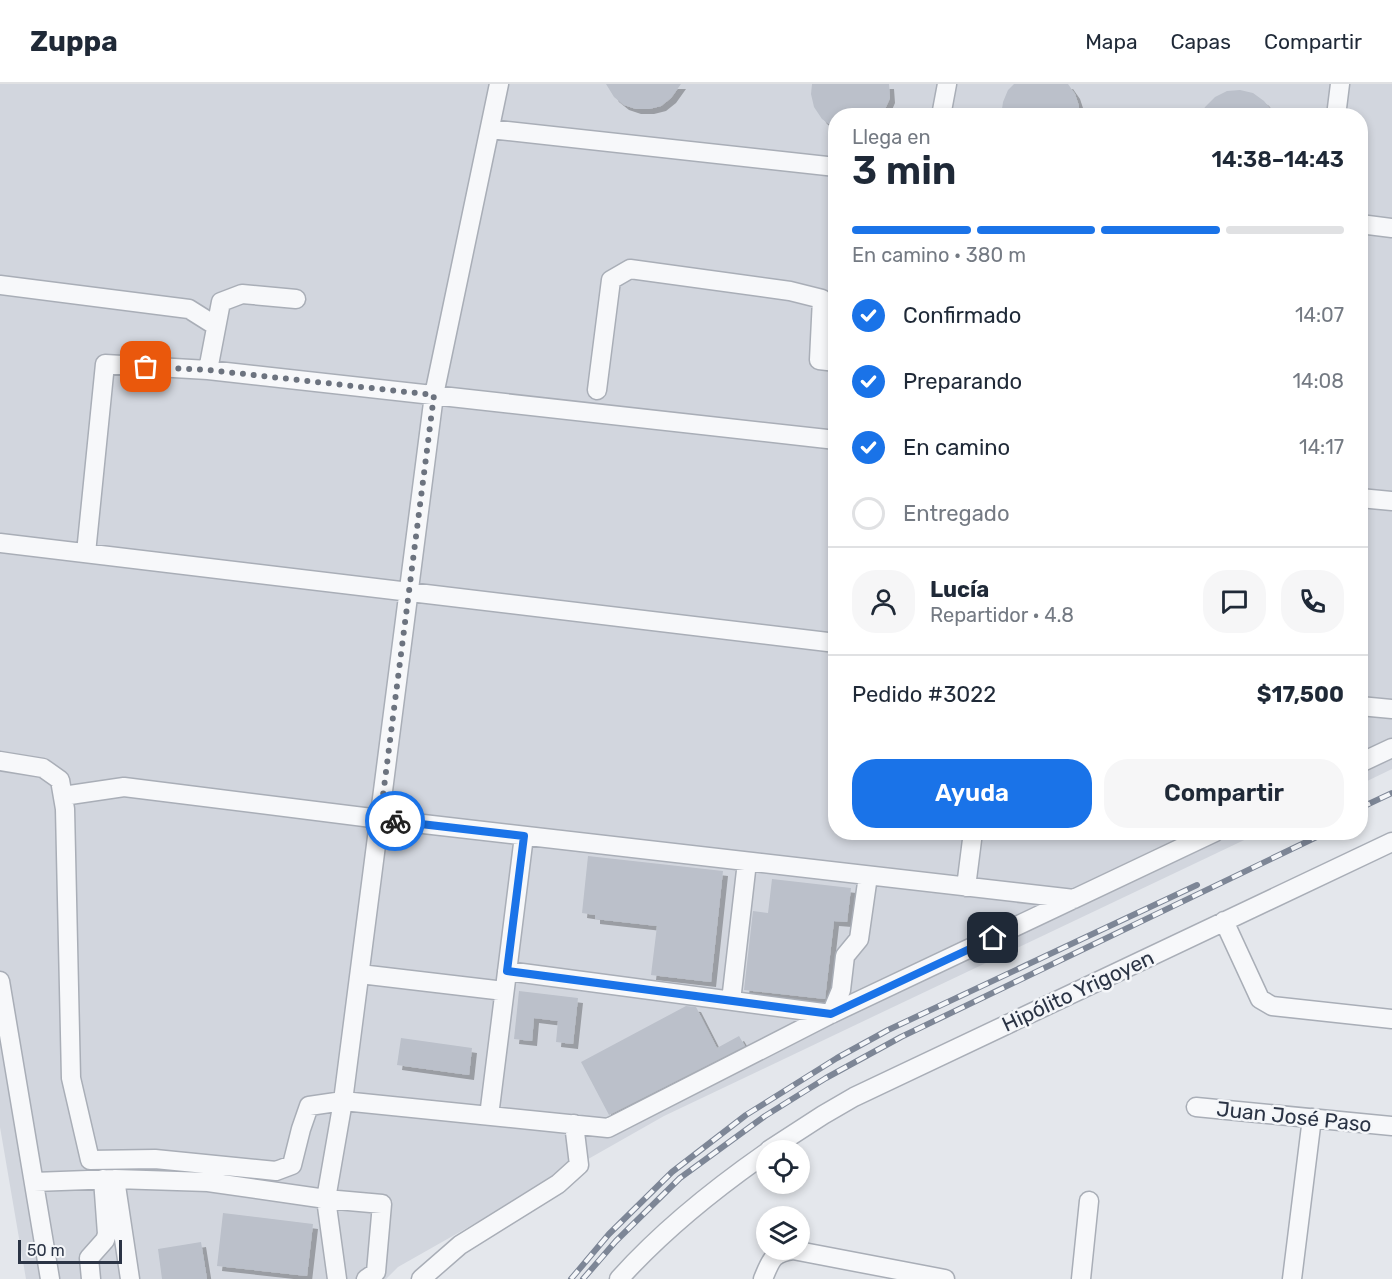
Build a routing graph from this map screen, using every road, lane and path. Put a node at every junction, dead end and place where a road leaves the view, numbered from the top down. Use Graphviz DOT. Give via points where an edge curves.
graph roads {
  1 [pos="499,84"];
  2 [pos="947,84"];
  3 [pos="1340,84"];
  4 [pos="942,108"];
  5 [pos="1337,108"];
  6 [pos="490,129"];
  7 [pos="828,166"];
  8 [pos="1368,225"];
  9 [pos="1392,228"];
  10 [pos="0,285"];
  11 [pos="296,299"];
  12 [pos="216,326"];
  13 [pos="828,361"];
  14 [pos="208,370"];
  15 [pos="597,390"];
  16 [pos="434,395"];
  17 [pos="828,439"];
  18 [pos="1368,499"];
  19 [pos="1392,501"];
  20 [pos="0,543"];
  21 [pos="86,553"];
  22 [pos="408,591"];
  23 [pos="828,642"];
  24 [pos="1368,707"];
  25 [pos="1392,710"];
  26 [pos="1392,748"];
  27 [pos="1368,759"];
  28 [pos="0,761"];
  29 [pos="63,796"];
  30 [pos="380,819"];
  31 [pos="524,836"];
  32 [pos="972,840"];
  33 [pos="1199,840"];
  34 [pos="1392,842"];
  35 [pos="747,862"];
  36 [pos="868,876"];
  37 [pos="966,887"];
  38 [pos="1075,900"];
  39 [pos="1224,921"];
  40 [pos="507,971"];
  41 [pos="360,974"];
  42 [pos="0,981"];
  43 [pos="504,991"];
  44 [pos="732,1001"];
  45 [pos="831,1014"];
  46 [pos="1392,1019"];
  47 [pos="344,1101"];
  48 [pos="1196,1107"];
  49 [pos="489,1116"];
  50 [pos="1312,1118"];
  51 [pos="574,1124"];
  52 [pos="1392,1126"];
  53 [pos="785,1140"];
  54 [pos="756,1160"];
  55 [pos="109,1179"];
  56 [pos="34,1182"];
  57 [pos="326,1198"];
  58 [pos="1089,1201"];
  59 [pos="50,1279"];
  60 [pos="91,1279"];
  61 [pos="130,1279"];
  62 [pos="337,1279"];
  63 [pos="366,1279"];
  64 [pos="421,1279"];
  65 [pos="619,1279"];
  66 [pos="764,1279"];
  67 [pos="945,1279"];
  68 [pos="1081,1279"];
  69 [pos="1292,1279"];
  1 -- 6 [label="street"];
  2 -- 4 [label="street"];
  3 -- 5 [label="street"];
  6 -- 7 [label="street"];
  6 -- 16 [label="street"];
  8 -- 9 [label="street"];
  10 -- 12 [label="street" via="189,309"];
  11 -- 12 [label="street" via="243,294 221,302"];
  12 -- 14 [label="street"];
  13 -- 15 [label="street" via="819,360 822,299 630,269 611,280"];
  14 -- 16 [label="street"];
  14 -- 21 [label="street" via="105,364"];
  16 -- 17 [label="street"];
  16 -- 22 [label="street"];
  18 -- 19 [label="street"];
  20 -- 21 [label="street"];
  21 -- 22 [label="street"];
  22 -- 23 [label="street"];
  22 -- 30 [label="street"];
  24 -- 25 [label="street"];
  26 -- 27 [label="street"];
  28 -- 29 [label="street" via="43,768 60,780"];
  29 -- 30 [label="street" via="124,787"];
  29 -- 47 [label="street" via="71,1078 90,1160 155,1159 276,1171 292,1165 309,1106"];
  30 -- 31 [label="street"];
  30 -- 41 [label="street"];
  31 -- 35 [label="street"];
  31 -- 40 [label="street"];
  32 -- 37 [label="street"];
  33 -- 38 [label="street"];
  34 -- 39 [label="street, Hipólito Yrigoyen"];
  35 -- 36 [label="street"];
  35 -- 44 [label="street"];
  36 -- 37 [label="street"];
  36 -- 45 [label="street" via="859,939 845,956 841,990"];
  37 -- 38 [label="street"];
  38 -- 45 [label="street"];
  39 -- 46 [label="street" via="1260,999 1272,1006"];
  39 -- 53 [label="street, Hipólito Yrigoyen" via="854,1097"];
  40 -- 43 [label="street"];
  40 -- 44 [label="street"];
  41 -- 43 [label="street"];
  41 -- 47 [label="street"];
  42 -- 56 [label="street"];
  43 -- 49 [label="street"];
  44 -- 45 [label="street"];
  45 -- 51 [label="street" via="608,1128"];
  47 -- 49 [label="street"];
  47 -- 57 [label="street"];
  48 -- 50 [label="street, Juan José Paso"];
  49 -- 51 [label="street"];
  50 -- 52 [label="street, Juan José Paso"];
  50 -- 69 [label="street"];
  51 -- 64 [label="street" via="579,1165 558,1184 460,1245"];
  54 -- 65 [label="street, Hipólito Yrigoyen" via="668,1230"];
  55 -- 56 [label="street"];
  55 -- 57 [label="street" via="208,1182"];
  55 -- 60 [label="street" via="107,1234 89,1258"];
  55 -- 61 [label="street"];
  56 -- 59 [label="street"];
  57 -- 62 [label="street"];
  57 -- 63 [label="street" via="382,1204 376,1272"];
  58 -- 68 [label="street"];
  66 -- 67 [label="street" via="771,1260 780,1252 793,1250"];
}
